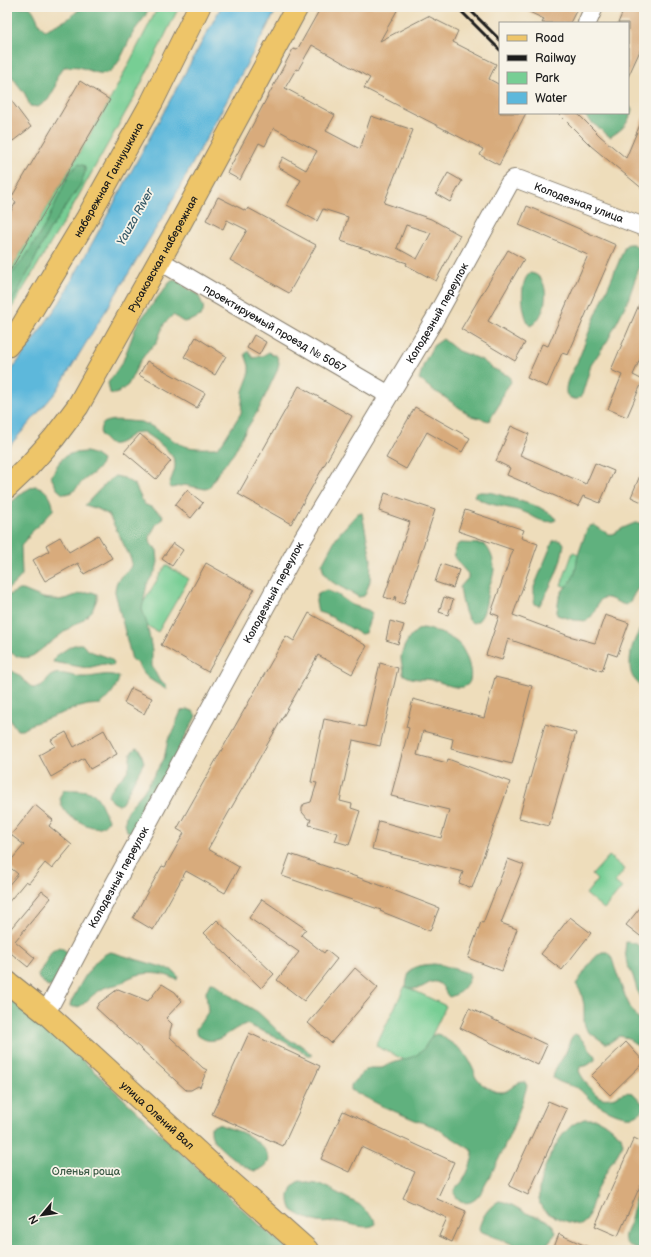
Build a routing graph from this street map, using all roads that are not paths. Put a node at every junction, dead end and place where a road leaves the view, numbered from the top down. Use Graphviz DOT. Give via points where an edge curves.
graph roads {
  1 [pos="199,7"];
  2 [pos="297,7"];
  3 [pos="594,7"];
  4 [pos="587,22"];
  5 [pos="514,179"];
  6 [pos="644,227"];
  7 [pos="160,261"];
  8 [pos="7,346"];
  9 [pos="389,395"];
  10 [pos="7,487"];
  11 [pos="7,982"];
  12 [pos="46,1013"];
  13 [pos="307,1250"];
  1 -- 8 [label="main road, набережная Ганнушкина" via="152,102 86,220 18,333"];
  2 -- 7 [label="main road, Русаковская набережная"];
  3 -- 4 [label="street"];
  5 -- 6 [label="street, Колодезная улица"];
  5 -- 9 [label="street, Колодезный переулок"];
  7 -- 9 [label="street, проектируемый проезд № 5067"];
  7 -- 10 [label="main road, Русаковская набережная" via="78,406 54,438"];
  9 -- 12 [label="street, Колодезный переулок" via="299,545"];
  11 -- 12 [label="main road, улица Олений Вал"];
  12 -- 13 [label="main road, улица Олений Вал"];
}
